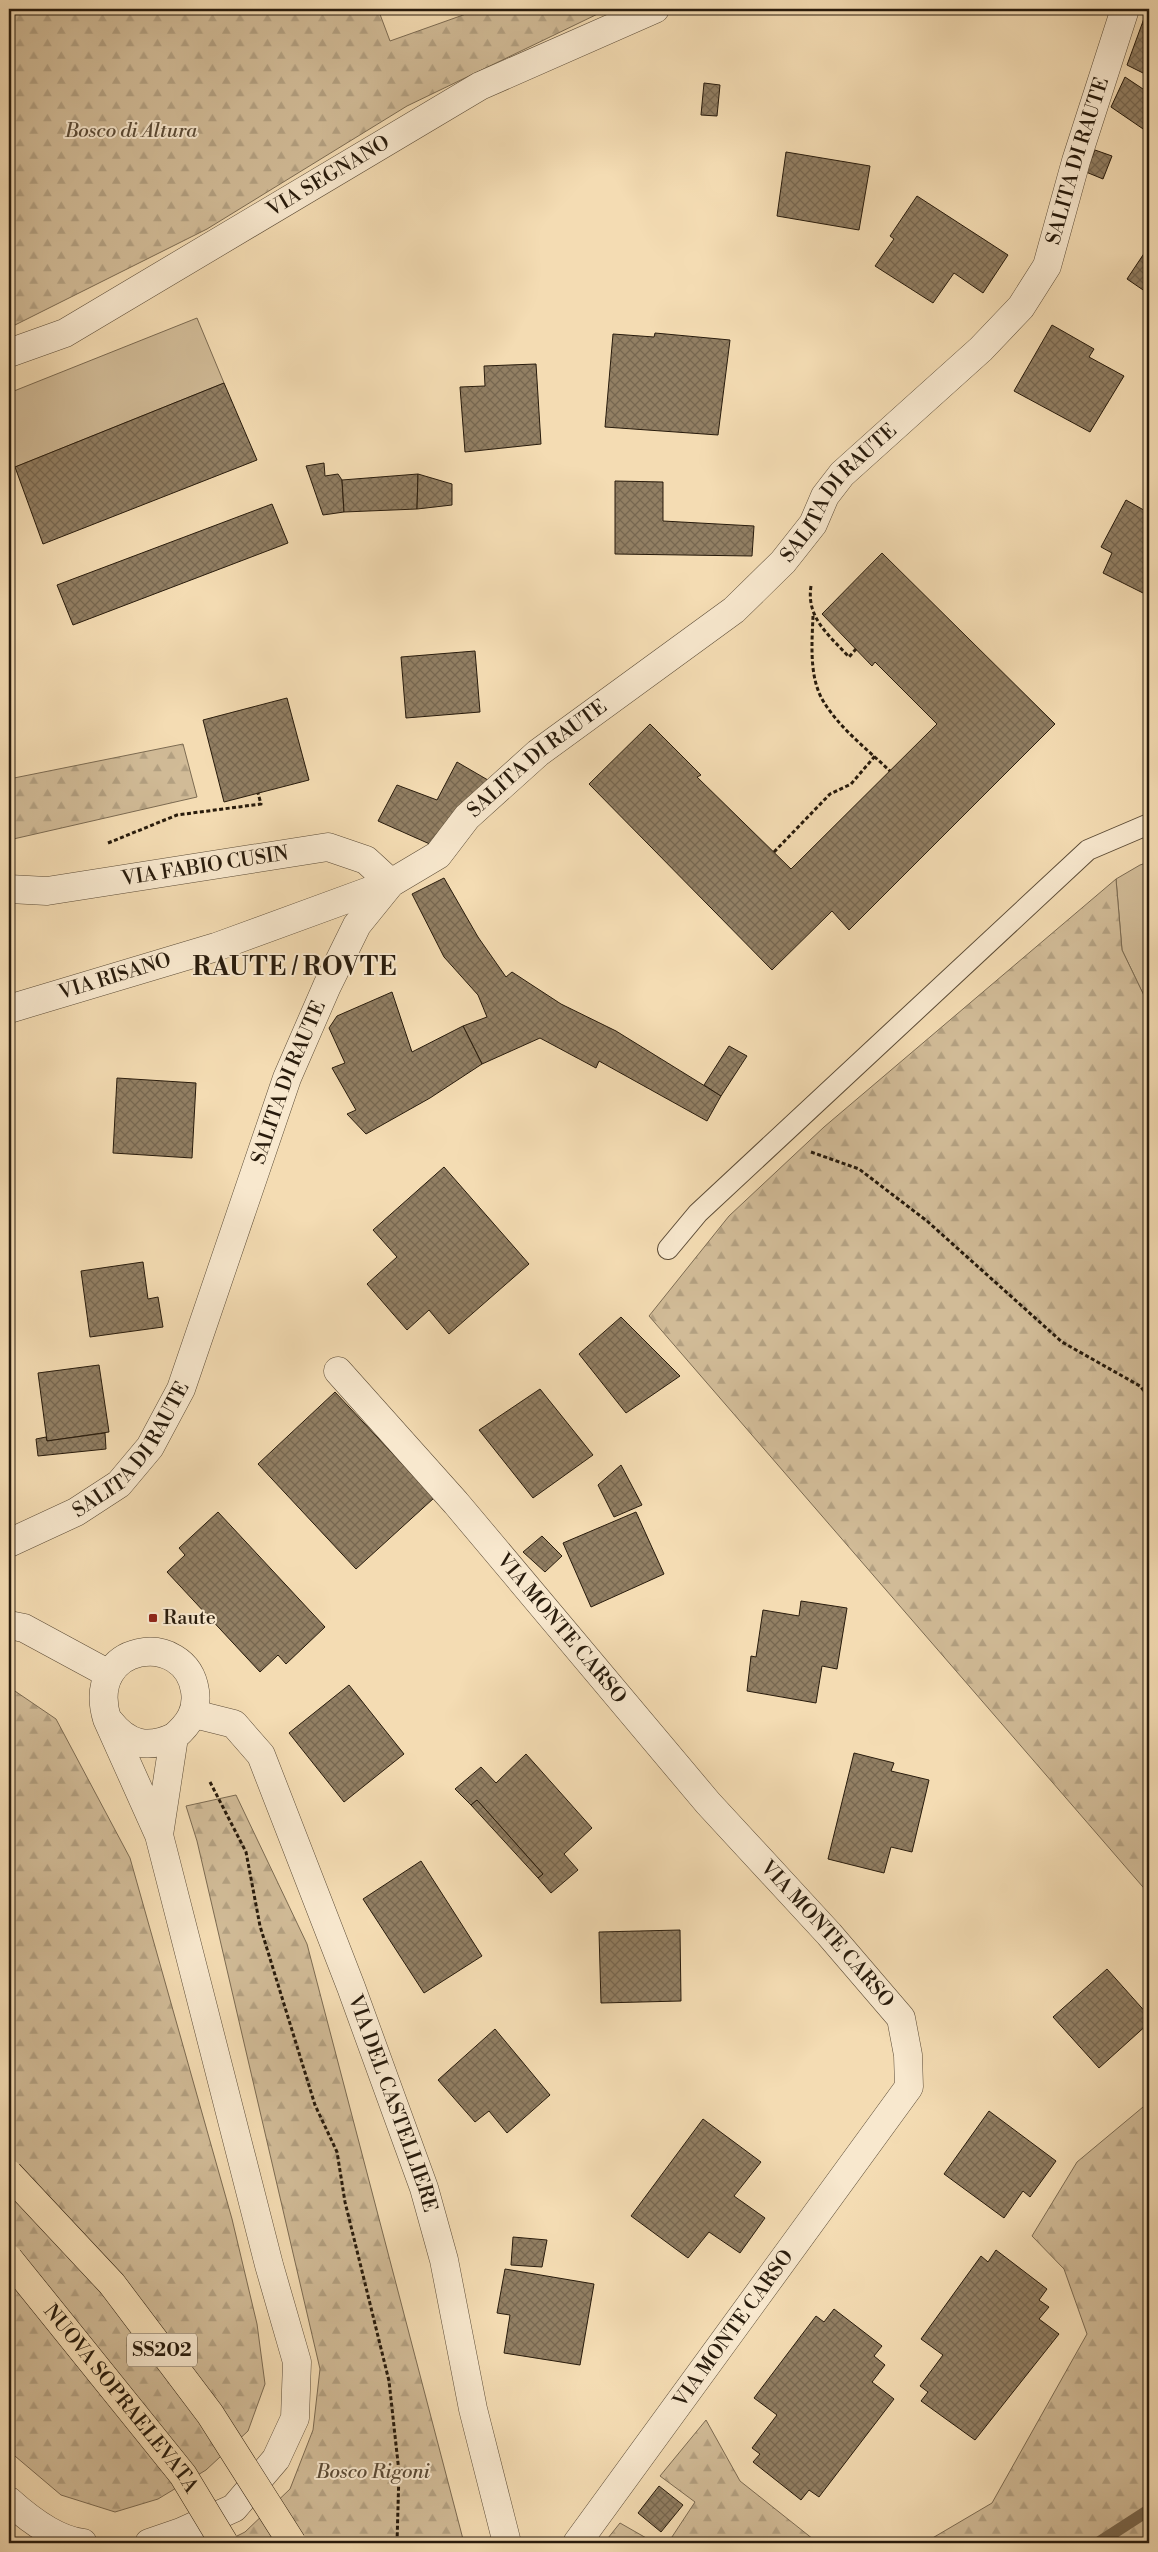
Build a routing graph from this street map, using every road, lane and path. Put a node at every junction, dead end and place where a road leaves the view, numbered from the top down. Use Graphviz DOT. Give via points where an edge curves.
graph roads {
  1 [pos="655,9"];
  2 [pos="1125,9"];
  3 [pos="9,353"];
  4 [pos="812,581"];
  5 [pos="813,616"];
  6 [pos="856,649"];
  7 [pos="875,756"];
  8 [pos="890,771"];
  9 [pos="258,793"];
  10 [pos="1149,824"];
  11 [pos="104,845"];
  12 [pos="774,852"];
  13 [pos="391,883"];
  14 [pos="9,889"];
  15 [pos="9,1009"];
  16 [pos="778,1140"];
  17 [pos="668,1249"];
  18 [pos="338,1372"];
  19 [pos="1149,1397"];
  20 [pos="9,1543"];
  21 [pos="9,1625"];
  22 [pos="109,1674"];
  23 [pos="194,1714"];
  24 [pos="108,1719"];
  25 [pos="174,1737"];
  26 [pos="210,1782"];
  27 [pos="159,1835"];
  28 [pos="9,2174"];
  29 [pos="9,2259"];
  30 [pos="9,2501"];
  31 [pos="83,2543"];
  32 [pos="149,2543"];
  33 [pos="224,2543"];
  34 [pos="292,2543"];
  35 [pos="397,2543"];
  36 [pos="507,2543"];
  37 [pos="577,2543"];
  1 -- 3 [label="street, VIA SEGNANO" via="480,86 64,333"];
  2 -- 13 [label="street, SALITA DI RAUTE" via="1076,161 1047,266 1021,307 981,349 842,474 825,496 813,524 783,562 734,610 538,753 467,817 438,855"];
  4 -- 5 [label="path" via="809,600"];
  5 -- 6 [label="path" via="849,657"];
  5 -- 7 [label="path" via="813,668 821,698"];
  7 -- 8 [label="path"];
  7 -- 12 [label="path" via="851,784 830,794"];
  9 -- 11 [label="path" via="261,804 177,815"];
  10 -- 16 [label="lane" via="1088,850"];
  13 -- 14 [label="street, VIA FABIO CUSIN" via="366,860 328,847 47,891"];
  13 -- 15 [label="street, VIA RISANO" via="216,947"];
  13 -- 20 [label="street, SALITA DI RAUTE" via="357,925 326,986 287,1078 181,1389 150,1447 119,1484 76,1512"];
  16 -- 17 [label="lane" via="698,1213"];
  16 -- 19 [label="path" via="858,1169 927,1221 1062,1342 1140,1386"];
  18 -- 37 [label="street, VIA MONTE CARSO" via="456,1503 708,1803 829,1934 901,2018 908,2055 909,2087"];
  21 -- 22 [label="street" via="24,1628"];
  22 -- 23 [label="street" via="132,1654 147,1651 169,1656 187,1670 194,1684"];
  22 -- 24 [label="street" via="103,1704"];
  23 -- 25 [label="street"];
  23 -- 36 [label="street, VIA DEL CASTELLIERE" via="234,1724 261,1755 351,1986 435,2226 473,2409"];
  24 -- 25 [label="street" via="130,1740 160,1744"];
  24 -- 27 [label="street"];
  25 -- 27 [label="street"];
  26 -- 35 [label="path" via="246,1852 260,1926 315,2105 337,2152 345,2202 389,2381 399,2472"];
  27 -- 32 [label="street" via="269,2265 297,2362 295,2418 276,2459 234,2508"];
  28 -- 34 [label="highway, SS202, bridge" via="112,2284 210,2414"];
  29 -- 33 [label="highway, NUOVA SOPRAELEVATA / SS202, bridge" via="183,2475"];
  30 -- 31 [label="street" via="28,2518 72,2542"];
}
